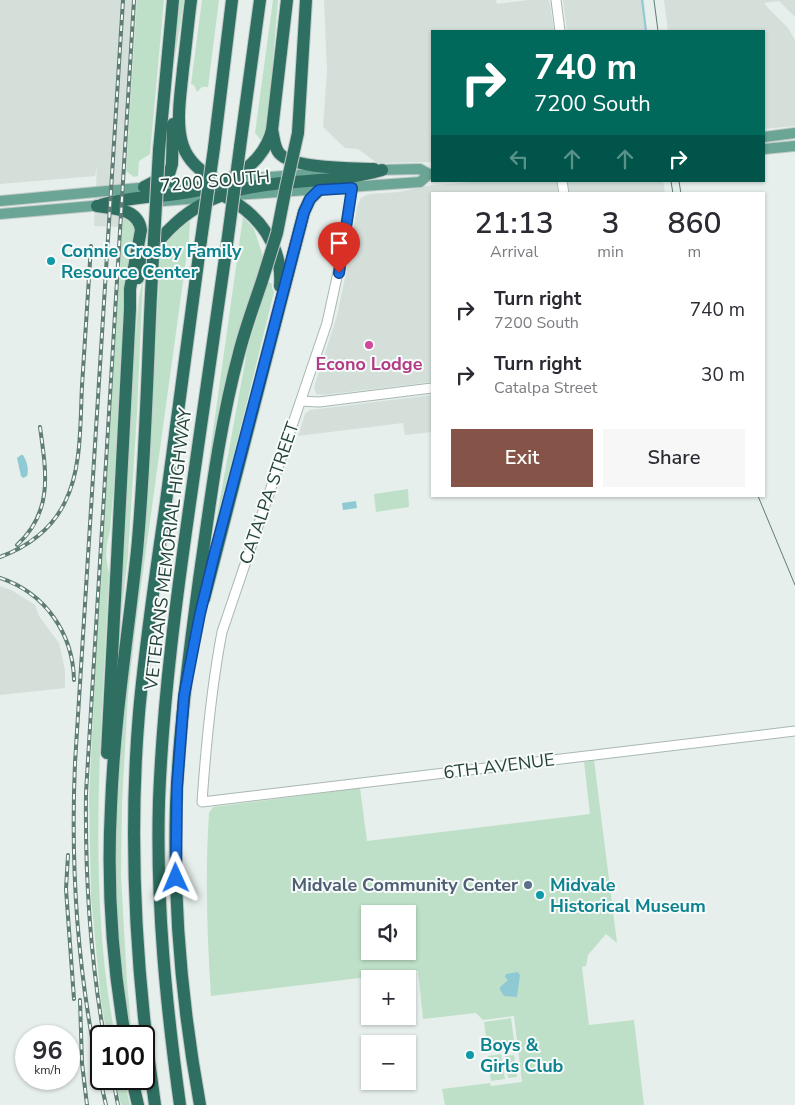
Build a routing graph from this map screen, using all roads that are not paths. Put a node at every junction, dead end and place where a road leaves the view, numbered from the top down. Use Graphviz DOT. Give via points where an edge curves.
graph roads {
  1 [pos="173,0"];
  2 [pos="191,0"];
  3 [pos="232,0"];
  4 [pos="260,0"];
  5 [pos="287,0"];
  6 [pos="306,0"];
  7 [pos="556,0"];
  8 [pos="560,30"];
  9 [pos="180,102"];
  10 [pos="272,130"];
  11 [pos="795,133"];
  12 [pos="765,137"];
  13 [pos="795,146"];
  14 [pos="765,149"];
  15 [pos="382,170"];
  16 [pos="431,174"];
  17 [pos="175,184"];
  18 [pos="144,187"];
  19 [pos="352,188"];
  20 [pos="219,189"];
  21 [pos="238,189"];
  22 [pos="319,190"];
  23 [pos="264,193"];
  24 [pos="0,201"];
  25 [pos="97,206"];
  26 [pos="0,214"];
  27 [pos="130,309"];
  28 [pos="278,311"];
  29 [pos="431,388"];
  30 [pos="301,401"];
  31 [pos="184,696"];
  32 [pos="795,731"];
  33 [pos="202,802"];
  34 [pos="112,913"];
  35 [pos="123,1025"];
  36 [pos="135,1090"];
  37 [pos="138,1105"];
  38 [pos="155,1105"];
  39 [pos="180,1105"];
  40 [pos="200,1105"];
  1 -- 34 [label="highway, bridge" via="159,150 139,525 111,792"];
  2 -- 9 [label="highway"];
  3 -- 38 [label="highway, VETERANS MEMORIAL HIGHWAY, bridge" via="139,713 134,842 136,917 143,1015"];
  4 -- 39 [label="highway, VETERANS MEMORIAL HIGHWAY, bridge" via="166,691 159,802 160,881 164,977"];
  5 -- 10 [label="highway"];
  6 -- 31 [label="highway, bridge" via="298,133 277,234 239,353 222,432"];
  7 -- 8 [label="street"];
  9 -- 18 [label="highway" via="173,126 169,174"];
  9 -- 20 [label="highway" via="181,136 186,153"];
  10 -- 15 [label="highway" via="278,151 287,160"];
  10 -- 20 [label="highway" via="268,144 256,160"];
  11 -- 12 [label="main road"];
  13 -- 14 [label="main road"];
  15 -- 16 [label="main road, 7200 SOUTH" via="420,168"];
  15 -- 20 [label="main road, 7200 SOUTH" via="344,171"];
  15 -- 21 [label="highway" via="358,177"];
  16 -- 19 [label="main road, 7200 SOUTH" via="420,182"];
  17 -- 18 [label="main road, 7200 SOUTH"];
  17 -- 20 [label="highway"];
  18 -- 24 [label="main road, 7200 SOUTH"];
  19 -- 22 [label="main road, 7200 SOUTH"];
  19 -- 30 [label="street, CATALPA STREET" via="333,298"];
  20 -- 21 [label="highway"];
  20 -- 23 [label="main road, 7200 SOUTH"];
  20 -- 25 [label="highway"];
  20 -- 27 [label="highway" via="156,243 141,271"];
  20 -- 28 [label="highway" via="252,215 272,241 281,275"];
  21 -- 23 [label="highway"];
  22 -- 23 [label="main road, 7200 SOUTH"];
  22 -- 28 [label="highway" via="304,212"];
  25 -- 26 [label="main road"];
  25 -- 27 [label="highway" via="129,212 141,225 130,289"];
  27 -- 34 [label="highway" via="107,746 105,841"];
  28 -- 31 [label="highway" via="211,570"];
  29 -- 30 [label="street" via="319,402"];
  30 -- 33 [label="street, CATALPA STREET" via="222,632 208,716"];
  31 -- 40 [label="highway" via="176,806 177,904 187,1020"];
  32 -- 33 [label="street, 6TH AVENUE"];
  34 -- 35 [label="highway"];
  36 -- 37 [label="highway"];
}
